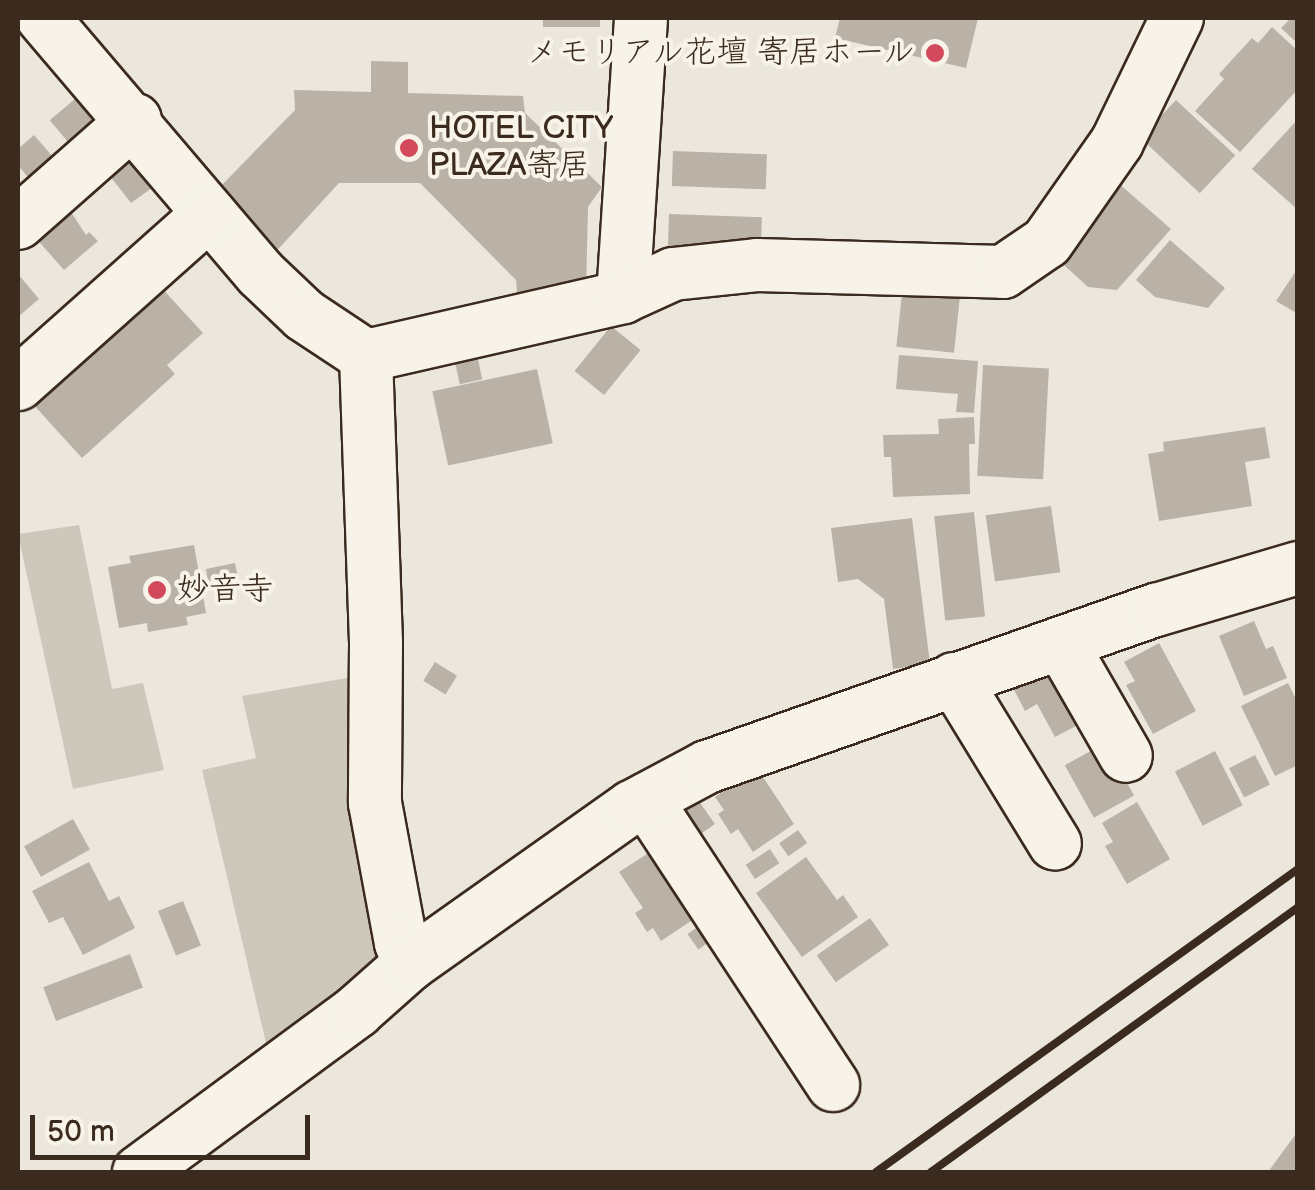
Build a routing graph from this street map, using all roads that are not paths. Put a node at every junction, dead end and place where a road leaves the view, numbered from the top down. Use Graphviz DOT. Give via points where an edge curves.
graph roads {
  1 [pos="43,18"];
  2 [pos="641,18"];
  3 [pos="1177,18"];
  4 [pos="135,120"];
  5 [pos="209,214"];
  6 [pos="18,223"];
  7 [pos="623,297"];
  8 [pos="366,356"];
  9 [pos="18,384"];
  10 [pos="1298,568"];
  11 [pos="1061,642"];
  12 [pos="954,679"];
  13 [pos="1126,756"];
  14 [pos="646,800"];
  15 [pos="1054,844"];
  16 [pos="410,964"];
  17 [pos="834,1085"];
  18 [pos="140,1172"];
  1 -- 4 [label="street"];
  2 -- 7 [label="street"];
  3 -- 7 [label="street" via="1117,142 1047,242 1003,272 757,264 673,274"];
  4 -- 5 [label="street"];
  4 -- 6 [label="street"];
  5 -- 8 [label="street" via="304,316"];
  5 -- 9 [label="street"];
  7 -- 8 [label="street"];
  8 -- 16 [label="street" via="375,803"];
  10 -- 11 [label="street"];
  11 -- 12 [label="street"];
  11 -- 13 [label="street"];
  12 -- 14 [label="street" via="706,767"];
  12 -- 15 [label="street"];
  14 -- 16 [label="street"];
  14 -- 17 [label="street"];
  16 -- 18 [label="street"];
}
